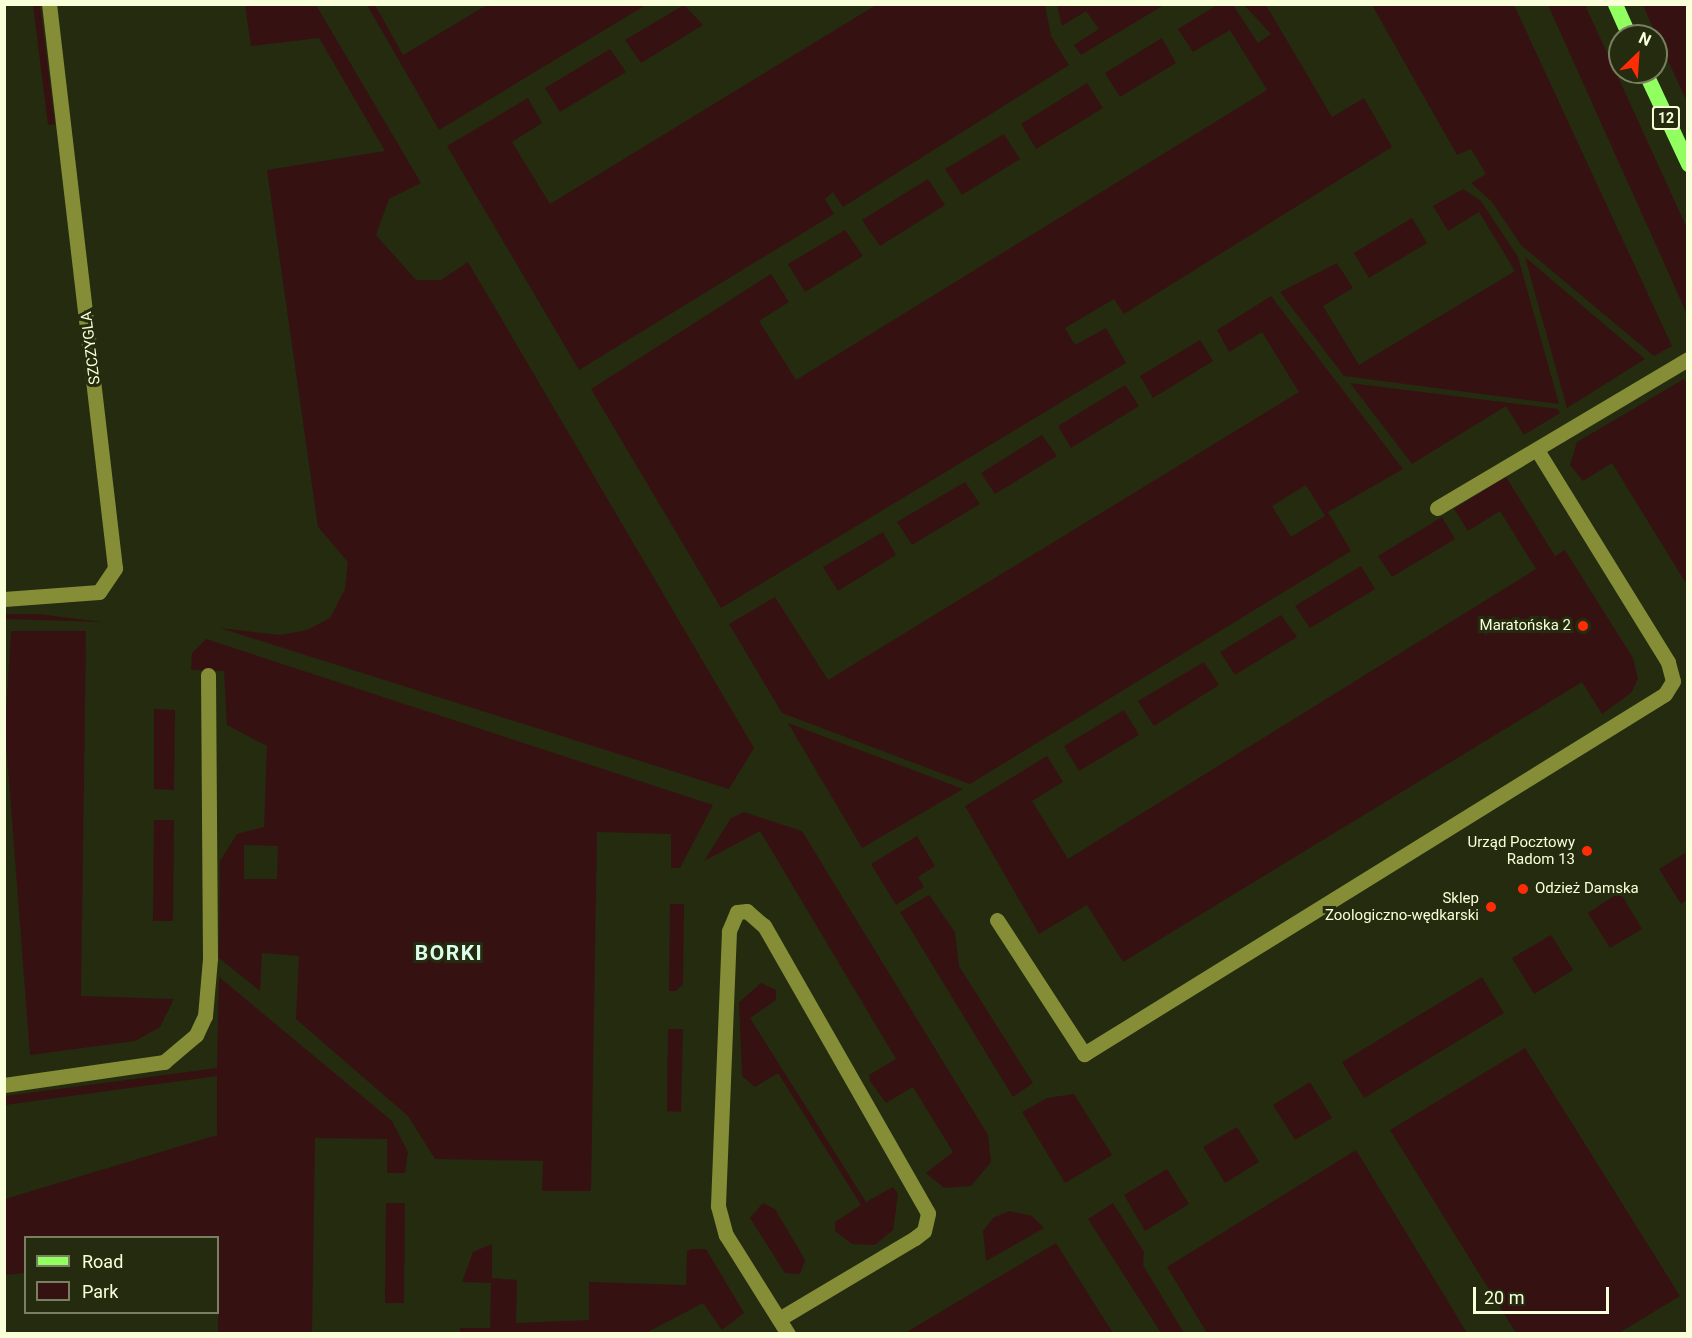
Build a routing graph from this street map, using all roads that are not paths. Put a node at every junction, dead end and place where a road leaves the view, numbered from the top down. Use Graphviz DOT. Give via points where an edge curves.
graph roads {
  1 [pos="49,4"];
  2 [pos="1615,4"];
  3 [pos="1624,24"];
  4 [pos="1651,84"];
  5 [pos="1688,164"];
  6 [pos="1688,359"];
  7 [pos="1537,450"];
  8 [pos="1437,508"];
  9 [pos="4,599"];
  10 [pos="208,675"];
  11 [pos="997,920"];
  12 [pos="4,1085"];
  13 [pos="779,1319"];
  14 [pos="788,1334"];
  1 -- 9 [label="lane, SZCZYGLA" via="115,568 99,592"];
  2 -- 3 [label="main road"];
  4 -- 5 [label="main road, 12"];
  6 -- 7 [label="lane"];
  7 -- 8 [label="lane"];
  7 -- 11 [label="lane" via="1668,662 1673,681 1665,694 1084,1054"];
  10 -- 12 [label="lane" via="210,959 205,1016 196,1035 164,1062"];
  13 -- 13 [label="lane" via="726,1234 718,1206 729,931 737,912 747,911 764,926 928,1212 924,1231 915,1238"];
  13 -- 14 [label="lane"];
}
